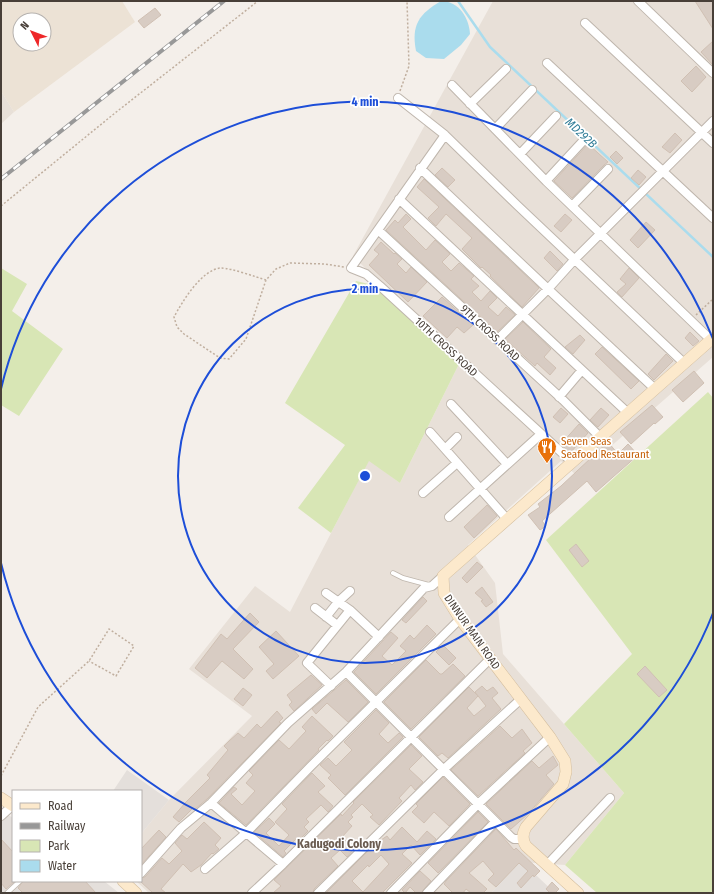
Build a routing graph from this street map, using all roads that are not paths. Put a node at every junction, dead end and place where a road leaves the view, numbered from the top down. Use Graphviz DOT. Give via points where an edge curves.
graph roads {
  1 [pos="638,1"];
  2 [pos="584,22"];
  3 [pos="547,63"];
  4 [pos="506,69"];
  5 [pos="713,73"];
  6 [pos="452,85"];
  7 [pos="532,90"];
  8 [pos="398,98"];
  9 [pos="470,104"];
  10 [pos="556,116"];
  11 [pos="713,121"];
  12 [pos="495,129"];
  13 [pos="702,132"];
  14 [pos="445,135"];
  15 [pos="584,140"];
  16 [pos="713,143"];
  17 [pos="520,154"];
  18 [pos="420,168"];
  19 [pos="608,169"];
  20 [pos="663,171"];
  21 [pos="546,181"];
  22 [pos="399,199"];
  23 [pos="572,206"];
  24 [pos="713,218"];
  25 [pos="378,230"];
  26 [pos="601,234"];
  27 [pos="575,260"];
  28 [pos="548,289"];
  29 [pos="523,314"];
  30 [pos="712,339"];
  31 [pos="497,340"];
  32 [pos="684,363"];
  33 [pos="582,370"];
  34 [pos="655,389"];
  35 [pos="559,397"];
  36 [pos="451,404"];
  37 [pos="628,413"];
  38 [pos="430,432"];
  39 [pos="541,434"];
  40 [pos="457,437"];
  41 [pos="600,438"];
  42 [pos="444,449"];
  43 [pos="572,462"];
  44 [pos="457,463"];
  45 [pos="507,464"];
  46 [pos="480,489"];
  47 [pos="423,493"];
  48 [pos="450,516"];
  49 [pos="507,519"];
  50 [pos="393,574"];
  51 [pos="443,576"];
  52 [pos="432,586"];
  53 [pos="350,591"];
  54 [pos="326,593"];
  55 [pos="338,602"];
  56 [pos="315,608"];
  57 [pos="350,610"];
  58 [pos="326,617"];
  59 [pos="460,619"];
  60 [pos="337,625"];
  61 [pos="379,637"];
  62 [pos="490,659"];
  63 [pos="346,672"];
  64 [pos="331,686"];
  65 [pos="521,699"];
  66 [pos="376,702"];
  67 [pos="412,737"];
  68 [pos="550,737"];
  69 [pos="444,770"];
  70 [pos="1,798"];
  71 [pos="610,798"];
  72 [pos="210,803"];
  73 [pos="478,804"];
  74 [pos="12,805"];
  75 [pos="12,807"];
  76 [pos="1,816"];
  77 [pos="495,822"];
  78 [pos="246,833"];
  79 [pos="523,839"];
  80 [pos="283,864"];
  81 [pos="547,865"];
  82 [pos="205,869"];
  83 [pos="142,872"];
  84 [pos="19,882"];
  85 [pos="7,893"];
  86 [pos="252,893"];
  87 [pos="318,893"];
  88 [pos="390,893"];
  89 [pos="427,893"];
  90 [pos="578,893"];
  1 -- 5 [label="street"];
  2 -- 13 [label="street"];
  3 -- 20 [label="street"];
  4 -- 9 [label="street"];
  6 -- 9 [label="street"];
  7 -- 12 [label="street"];
  8 -- 14 [label="street"];
  9 -- 12 [label="street"];
  10 -- 17 [label="street"];
  11 -- 13 [label="street"];
  12 -- 17 [label="street"];
  13 -- 16 [label="street"];
  13 -- 20 [label="street"];
  14 -- 18 [label="street"];
  14 -- 27 [label="street"];
  15 -- 21 [label="street"];
  17 -- 21 [label="street"];
  18 -- 22 [label="street"];
  18 -- 28 [label="street"];
  19 -- 23 [label="street"];
  20 -- 24 [label="street"];
  20 -- 26 [label="street"];
  21 -- 23 [label="street"];
  22 -- 25 [label="street"];
  22 -- 29 [label="street"];
  23 -- 26 [label="street"];
  25 -- 31 [label="street, 9TH CROSS ROAD"];
  25 -- 39 [label="street, 10TH CROSS ROAD" via="351,268 366,274 380,286"];
  26 -- 27 [label="street"];
  26 -- 30 [label="street"];
  27 -- 28 [label="street"];
  27 -- 32 [label="street"];
  28 -- 29 [label="street"];
  28 -- 34 [label="street"];
  29 -- 31 [label="street"];
  29 -- 33 [label="street"];
  30 -- 32 [label="street"];
  31 -- 35 [label="street, 9TH CROSS ROAD"];
  32 -- 34 [label="street"];
  33 -- 35 [label="street"];
  33 -- 37 [label="street"];
  34 -- 37 [label="street"];
  35 -- 41 [label="street, 9TH CROSS ROAD"];
  36 -- 45 [label="street"];
  37 -- 41 [label="street"];
  38 -- 42 [label="street"];
  39 -- 43 [label="street, 10TH CROSS ROAD"];
  39 -- 45 [label="street"];
  40 -- 42 [label="street"];
  41 -- 43 [label="street"];
  42 -- 44 [label="street"];
  43 -- 49 [label="street"];
  44 -- 46 [label="street"];
  44 -- 47 [label="street"];
  45 -- 46 [label="street"];
  46 -- 48 [label="street"];
  46 -- 49 [label="street"];
  49 -- 51 [label="street"];
  50 -- 52 [label="lane"];
  51 -- 52 [label="street"];
  51 -- 59 [label="street, DINNUR MAIN ROAD" via="444,593"];
  52 -- 61 [label="street" via="424,588"];
  53 -- 55 [label="street"];
  54 -- 55 [label="street"];
  55 -- 57 [label="street"];
  55 -- 58 [label="street"];
  56 -- 58 [label="street"];
  57 -- 60 [label="street"];
  57 -- 61 [label="street"];
  58 -- 60 [label="street"];
  59 -- 62 [label="street, DINNUR MAIN ROAD"];
  59 -- 66 [label="street"];
  60 -- 64 [label="street" via="307,662"];
  61 -- 63 [label="street"];
  62 -- 65 [label="street, DINNUR MAIN ROAD"];
  62 -- 67 [label="street"];
  63 -- 64 [label="street"];
  63 -- 66 [label="street"];
  64 -- 72 [label="street" via="288,723"];
  65 -- 68 [label="street, DINNUR MAIN ROAD"];
  65 -- 69 [label="street"];
  66 -- 67 [label="street"];
  66 -- 78 [label="street"];
  67 -- 69 [label="street"];
  67 -- 80 [label="street"];
  68 -- 73 [label="street"];
  68 -- 79 [label="street, DINNUR MAIN ROAD" via="565,761 565,778 560,789 526,827"];
  69 -- 73 [label="street"];
  69 -- 87 [label="street"];
  70 -- 74 [label="street"];
  71 -- 81 [label="street"];
  72 -- 78 [label="street"];
  72 -- 83 [label="street" via="181,828"];
  73 -- 77 [label="street"];
  73 -- 88 [label="street"];
  75 -- 76 [label="street"];
  77 -- 79 [label="street" via="514,839"];
  77 -- 89 [label="street"];
  78 -- 80 [label="street"];
  78 -- 82 [label="street"];
  79 -- 81 [label="street" via="526,846"];
  80 -- 86 [label="street"];
  81 -- 90 [label="street"];
  84 -- 85 [label="lane"];
}
